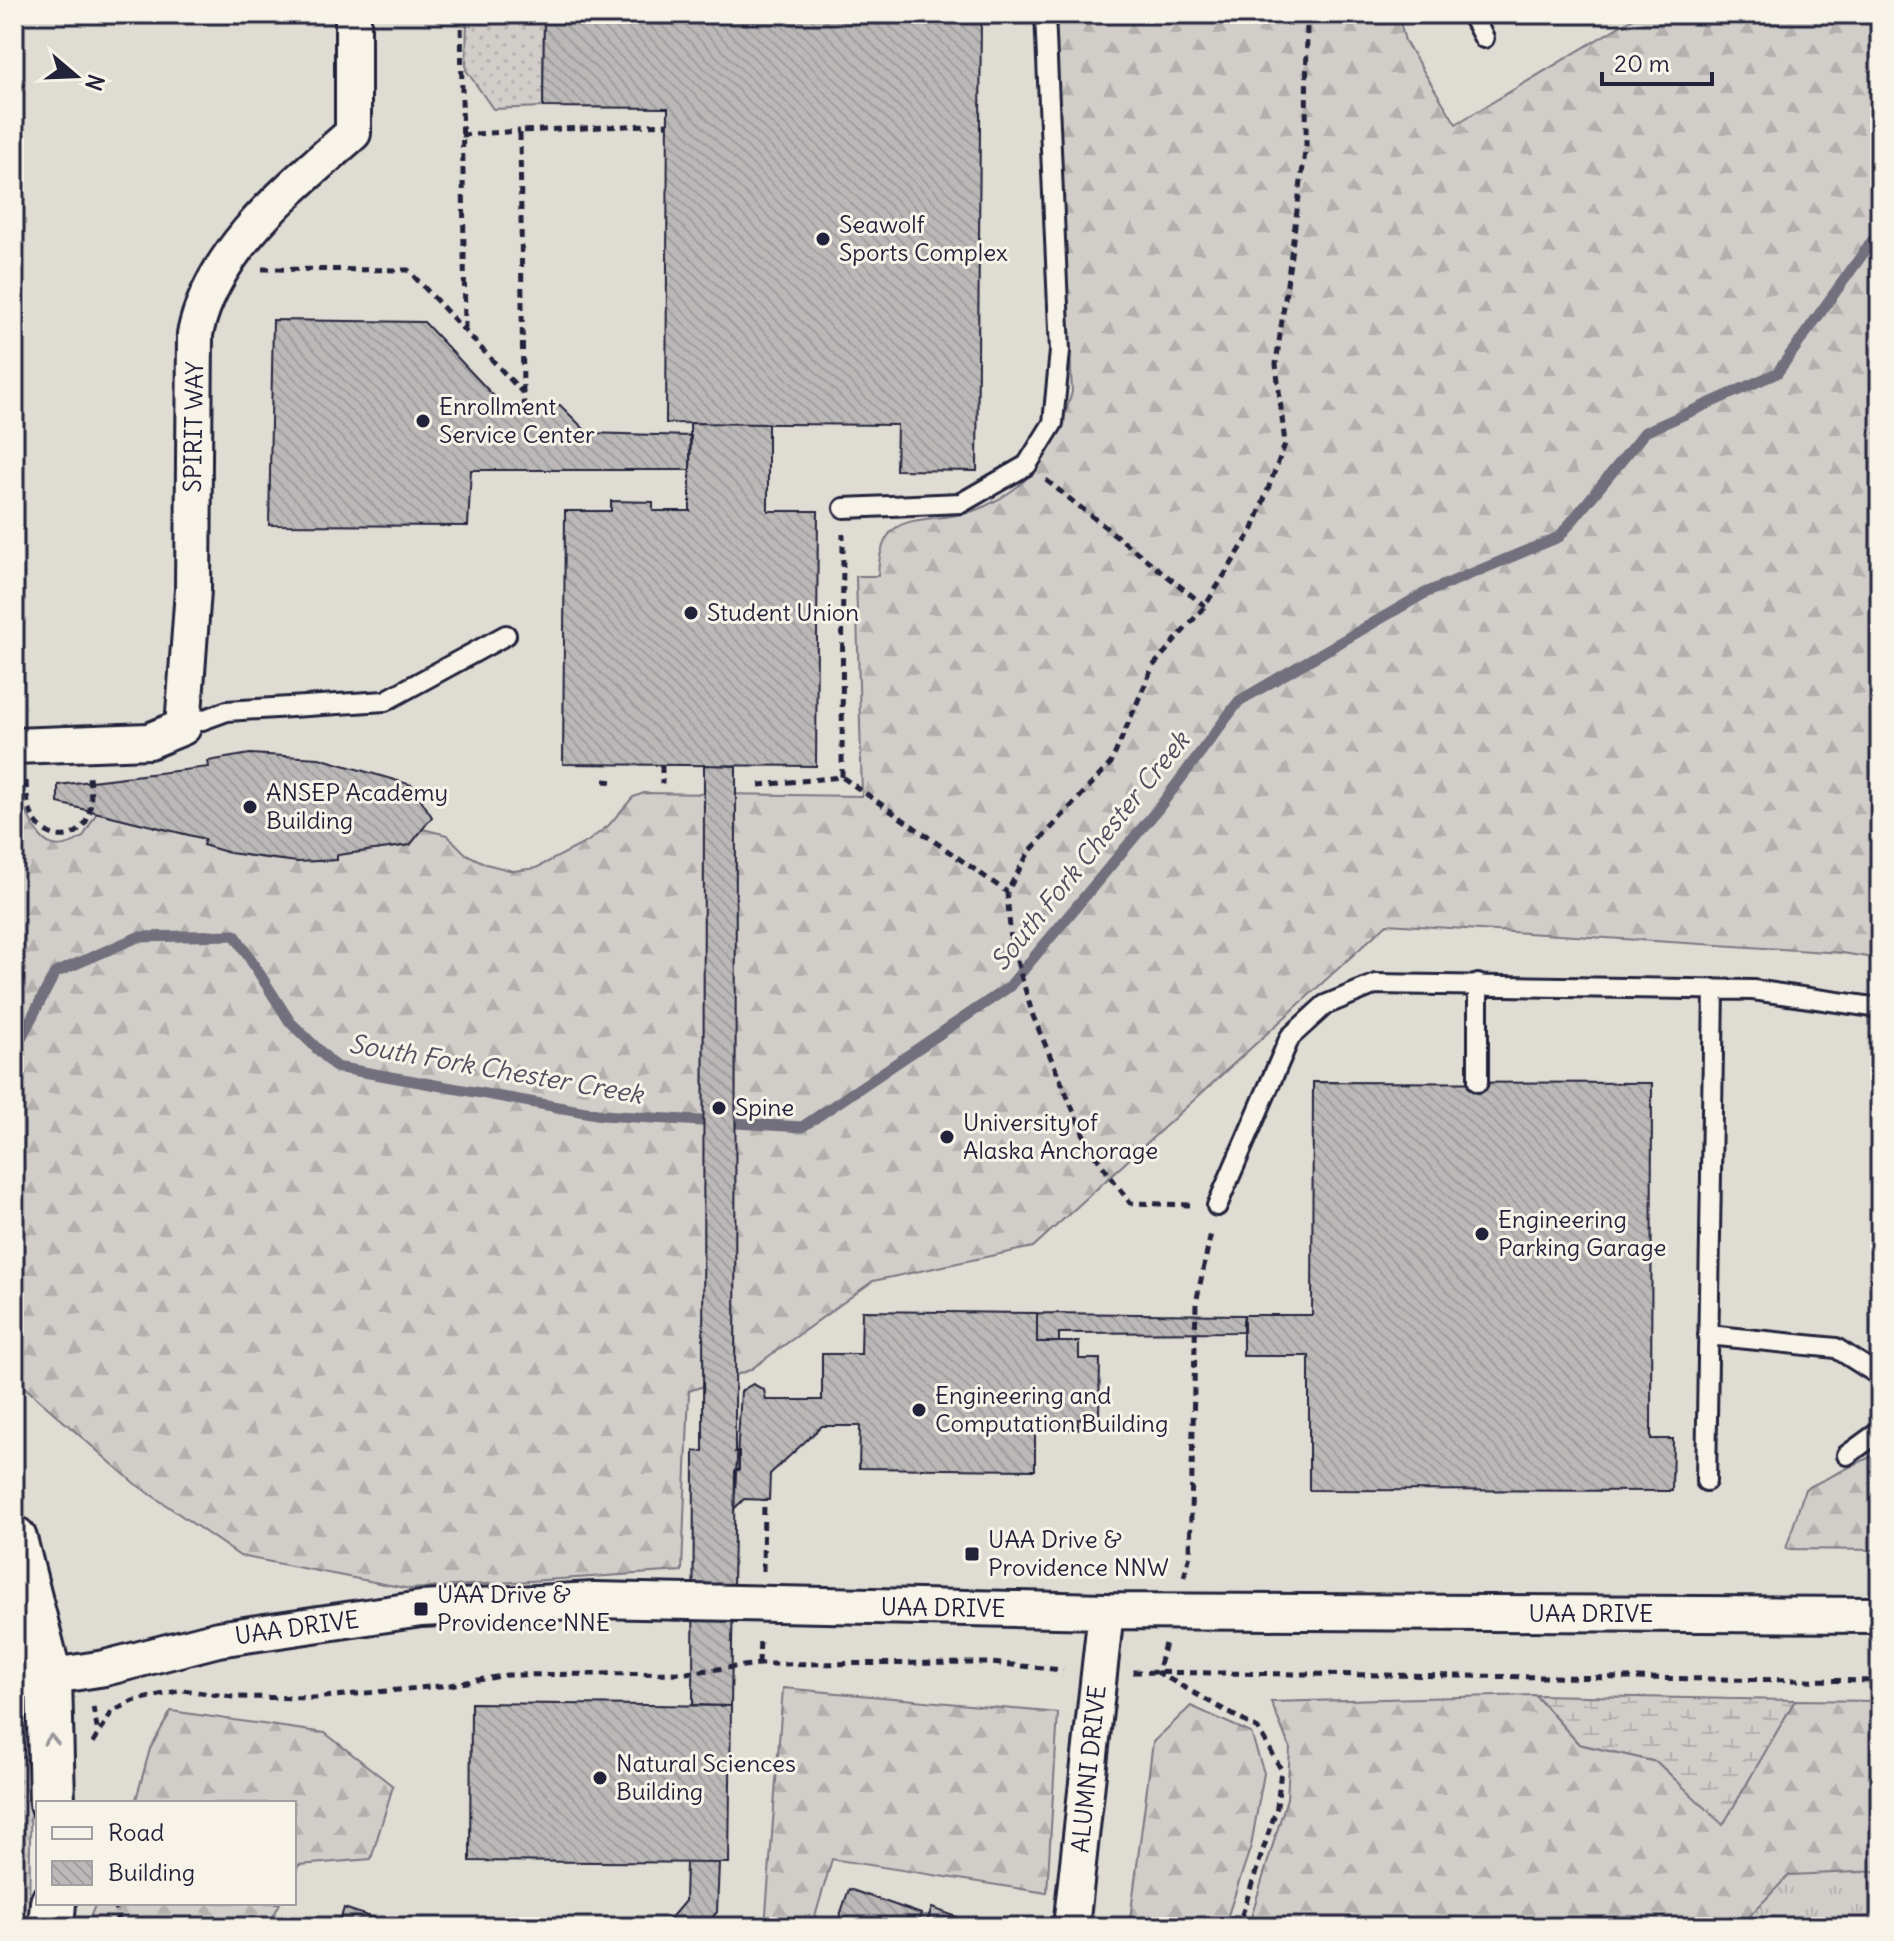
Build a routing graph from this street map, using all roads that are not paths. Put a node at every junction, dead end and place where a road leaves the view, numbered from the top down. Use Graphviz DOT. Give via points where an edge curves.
graph roads {
  1 [pos="353,14"];
  2 [pos="1045,14"];
  3 [pos="1471,14"];
  4 [pos="1484,38"];
  5 [pos="844,508"];
  6 [pos="506,635"];
  7 [pos="183,727"];
  8 [pos="14,746"];
  9 [pos="1478,984"];
  10 [pos="1714,989"];
  11 [pos="1880,1008"];
  12 [pos="1478,1082"];
  13 [pos="1217,1206"];
  14 [pos="1708,1335"];
  15 [pos="1880,1376"];
  16 [pos="1880,1431"];
  17 [pos="1847,1455"];
  18 [pos="1706,1481"];
  19 [pos="14,1539"];
  20 [pos="1106,1611"];
  21 [pos="1880,1615"];
  22 [pos="32,1679"];
  23 [pos="52,1801"];
  24 [pos="53,1905"];
  25 [pos="51,1927"];
  26 [pos="1071,1927"];
  1 -- 7 [label="street, SPIRIT WAY" via="353,133 280,198 234,250 200,309 195,334 193,590"];
  2 -- 5 [label="lane" via="1060,351 1053,423 1027,465 961,503"];
  3 -- 4 [label="lane"];
  6 -- 7 [label="lane" via="385,701 227,711"];
  7 -- 8 [label="street" via="149,741"];
  9 -- 10 [label="lane"];
  9 -- 12 [label="lane"];
  9 -- 13 [label="lane" via="1376,984 1325,1005 1290,1037"];
  10 -- 11 [label="lane"];
  10 -- 14 [label="lane"];
  14 -- 15 [label="lane" via="1836,1348"];
  14 -- 18 [label="lane"];
  16 -- 17 [label="lane"];
  19 -- 22 [label="main road"];
  20 -- 21 [label="street, UAA DRIVE"];
  20 -- 22 [label="street, UAA DRIVE" via="594,1600 421,1609 218,1639 105,1668"];
  20 -- 26 [label="street, ALUMNI DRIVE"];
  23 -- 22 [label="main road, one-way"];
  24 -- 25 [label="main road"];
}
